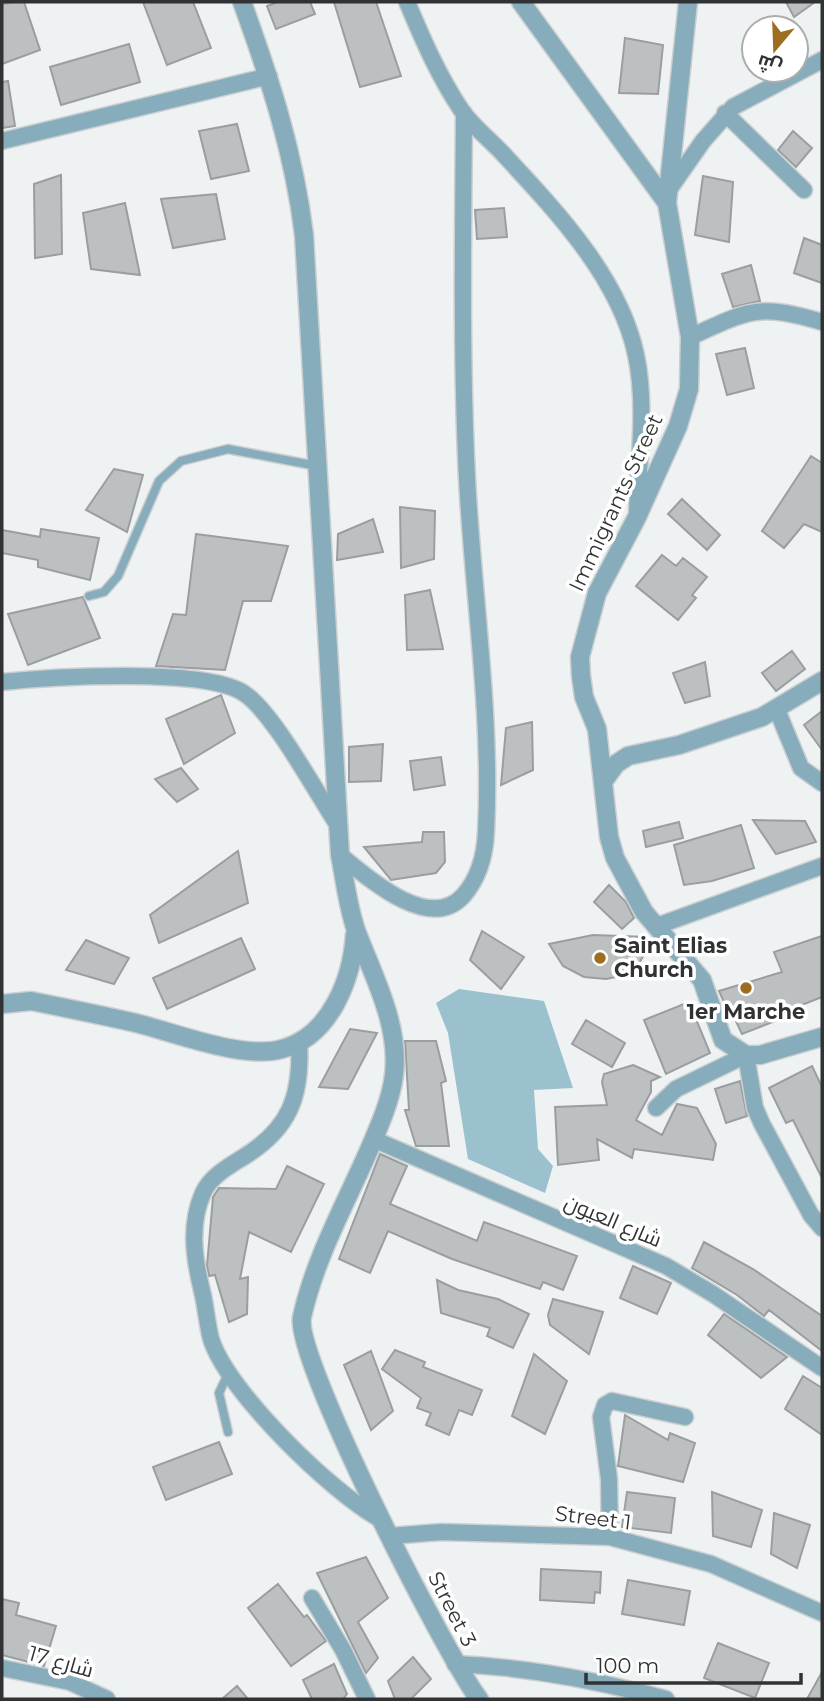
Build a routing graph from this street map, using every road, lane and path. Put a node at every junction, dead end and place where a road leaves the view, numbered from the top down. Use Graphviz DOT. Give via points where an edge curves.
graph roads {
  1 [pos="242,2"];
  2 [pos="408,2"];
  3 [pos="521,2"];
  4 [pos="688,2"];
  5 [pos="822,60"];
  6 [pos="269,76"];
  7 [pos="464,113"];
  8 [pos="725,113"];
  9 [pos="2,141"];
  10 [pos="804,190"];
  11 [pos="668,197"];
  12 [pos="822,322"];
  13 [pos="690,337"];
  14 [pos="317,467"];
  15 [pos="637,517"];
  16 [pos="89,596"];
  17 [pos="822,681"];
  18 [pos="2,682"];
  19 [pos="776,710"];
  20 [pos="597,729"];
  21 [pos="635,754"];
  22 [pos="605,779"];
  23 [pos="822,783"];
  24 [pos="337,824"];
  25 [pos="340,855"];
  26 [pos="822,866"];
  27 [pos="657,926"];
  28 [pos="356,931"];
  29 [pos="5,1001"];
  30 [pos="822,1037"];
  31 [pos="299,1042"];
  32 [pos="746,1055"];
  33 [pos="656,1108"];
  34 [pos="373,1139"];
  35 [pos="822,1228"];
  36 [pos="822,1368"];
  37 [pos="229,1372"];
  38 [pos="685,1417"];
  39 [pos="228,1432"];
  40 [pos="380,1519"];
  41 [pos="389,1536"];
  42 [pos="610,1537"];
  43 [pos="312,1598"];
  44 [pos="822,1613"];
  45 [pos="455,1664"];
  46 [pos="2,1668"];
  47 [pos="107,1699"];
  48 [pos="367,1699"];
  49 [pos="478,1699"];
  50 [pos="666,1699"];
  1 -- 6 [label="street"];
  2 -- 7 [label="street" via="437,70"];
  3 -- 11 [label="street"];
  4 -- 11 [label="street, Immigrants Street"];
  5 -- 8 [label="street"];
  6 -- 9 [label="street"];
  6 -- 14 [label="street" via="300,197"];
  7 -- 15 [label="street" via="542,195 599,271 622,316 636,355 641,394"];
  7 -- 25 [label="street" via="463,351 467,479 484,696 484,858 462,897 437,908 413,906"];
  8 -- 10 [label="street"];
  8 -- 11 [label="street"];
  11 -- 13 [label="street, Immigrants Street"];
  12 -- 13 [label="street" via="770,309 755,310"];
  13 -- 15 [label="street, Immigrants Street" via="688,389 681,414"];
  14 -- 16 [label="lane" via="228,449 181,461 159,481 118,576 104,592"];
  14 -- 24 [label="street"];
  15 -- 20 [label="street, Immigrants Street" via="597,593 580,657 584,697"];
  17 -- 19 [label="street"];
  18 -- 24 [label="street" via="100,677 205,680 226,685 261,710"];
  19 -- 21 [label="street" via="679,745"];
  19 -- 23 [label="street" via="801,768"];
  20 -- 21 [label="street" via="608,741"];
  20 -- 22 [label="street, Immigrants Street"];
  21 -- 22 [label="street" via="622,759"];
  22 -- 27 [label="street, Immigrants Street" via="615,858 634,896"];
  24 -- 25 [label="street"];
  25 -- 28 [label="street"];
  26 -- 27 [label="street"];
  27 -- 32 [label="street, Immigrants Street" via="702,980 723,1040"];
  28 -- 31 [label="street" via="353,964 343,991 321,1022"];
  28 -- 34 [label="street, Street 3" via="375,973 394,1050 394,1075"];
  29 -- 31 [label="street" via="31,1001 245,1050 282,1049"];
  30 -- 32 [label="street"];
  31 -- 37 [label="street" via="300,1082 285,1118 262,1146 225,1169 204,1190 193,1223 196,1266 212,1340"];
  32 -- 33 [label="street" via="676,1089"];
  32 -- 35 [label="street" via="762,1124"];
  34 -- 36 [label="street, شارع العيون" via="666,1266"];
  34 -- 40 [label="street, Street 3" via="324,1248 301,1321 318,1375"];
  37 -- 39 [label="lane" via="219,1393"];
  37 -- 40 [label="street" via="244,1396 331,1485"];
  38 -- 42 [label="street" via="612,1401 605,1405 600,1417 609,1479"];
  40 -- 41 [label="street, Street 3"];
  41 -- 42 [label="street, Street 1" via="440,1532"];
  41 -- 45 [label="street, Street 3"];
  42 -- 44 [label="street, Street 1" via="711,1564"];
  43 -- 48 [label="street"];
  45 -- 49 [label="street, Street 3"];
  45 -- 50 [label="street" via="602,1682"];
  46 -- 47 [label="street, شارع 17" via="69,1682"];
}
